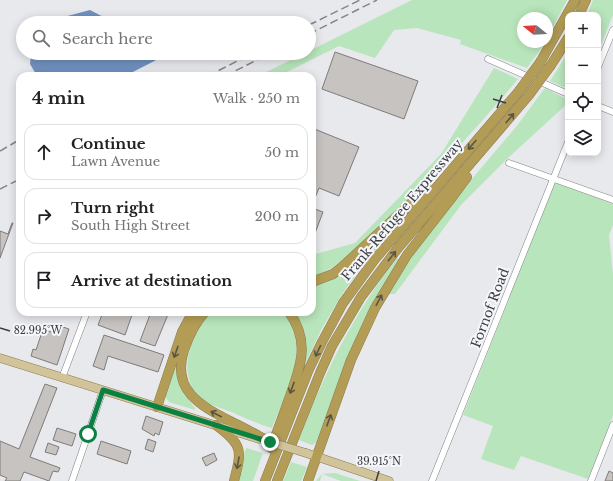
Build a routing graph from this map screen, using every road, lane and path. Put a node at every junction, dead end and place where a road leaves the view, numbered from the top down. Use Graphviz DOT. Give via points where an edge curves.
graph roads {
  1 [pos="575,0"];
  2 [pos="586,0"];
  3 [pos="580,12"];
  4 [pos="613,30"];
  5 [pos="565,43"];
  6 [pos="488,59"];
  7 [pos="601,60"];
  8 [pos="565,93"];
  9 [pos="601,107"];
  10 [pos="613,112"];
  11 [pos="491,141"];
  12 [pos="565,150"];
  13 [pos="509,163"];
  14 [pos="554,178"];
  15 [pos="440,182"];
  16 [pos="613,200"];
  17 [pos="316,280"];
  18 [pos="85,316"];
  19 [pos="191,316"];
  20 [pos="202,316"];
  21 [pos="292,316"];
  22 [pos="0,358"];
  23 [pos="62,378"];
  24 [pos="103,390"];
  25 [pos="157,407"];
  26 [pos="216,425"];
  27 [pos="613,425"];
  28 [pos="250,434"];
  29 [pos="270,442"];
  30 [pos="317,457"];
  31 [pos="72,481"];
  32 [pos="234,481"];
  33 [pos="259,481"];
  34 [pos="265,481"];
  35 [pos="277,481"];
  36 [pos="308,481"];
  37 [pos="389,481"];
  38 [pos="432,481"];
  39 [pos="591,481"];
  1 -- 15 [label="highway, Frank-Refugee Expressway, one-way, bridge" via="541,61 519,91"];
  2 -- 3 [label="highway"];
  4 -- 7 [label="street"];
  11 -- 5 [label="highway, Frank-Refugee Expressway, one-way, bridge" via="529,95"];
  6 -- 8 [label="street"];
  9 -- 10 [label="street"];
  30 -- 11 [label="highway, one-way" via="351,360 381,295 407,255"];
  35 -- 11 [label="highway, Frank-Refugee Expressway, one-way" via="320,373 353,310 398,248"];
  12 -- 14 [label="street, Fornof Road"];
  13 -- 14 [label="street"];
  14 -- 16 [label="street"];
  14 -- 38 [label="street, Fornof Road"];
  15 -- 17 [label="highway" via="420,195 342,268"];
  15 -- 34 [label="highway, Frank-Refugee Expressway, one-way" via="371,264 343,303 309,369"];
  18 -- 23 [label="street"];
  19 -- 25 [label="highway, one-way" via="182,332"];
  28 -- 20 [label="highway, one-way" via="201,405 184,384 182,357 191,333"];
  21 -- 33 [label="highway, one-way" via="300,334 301,361"];
  22 -- 23 [label="main road"];
  23 -- 24 [label="main road"];
  24 -- 25 [label="main road"];
  24 -- 31 [label="street"];
  25 -- 26 [label="main road"];
  26 -- 28 [label="main road"];
  26 -- 32 [label="highway, one-way" via="232,437 239,452"];
  27 -- 39 [label="street"];
  28 -- 29 [label="highway"];
  29 -- 30 [label="main road, bridge"];
  30 -- 36 [label="highway"];
  30 -- 37 [label="main road"];
}
